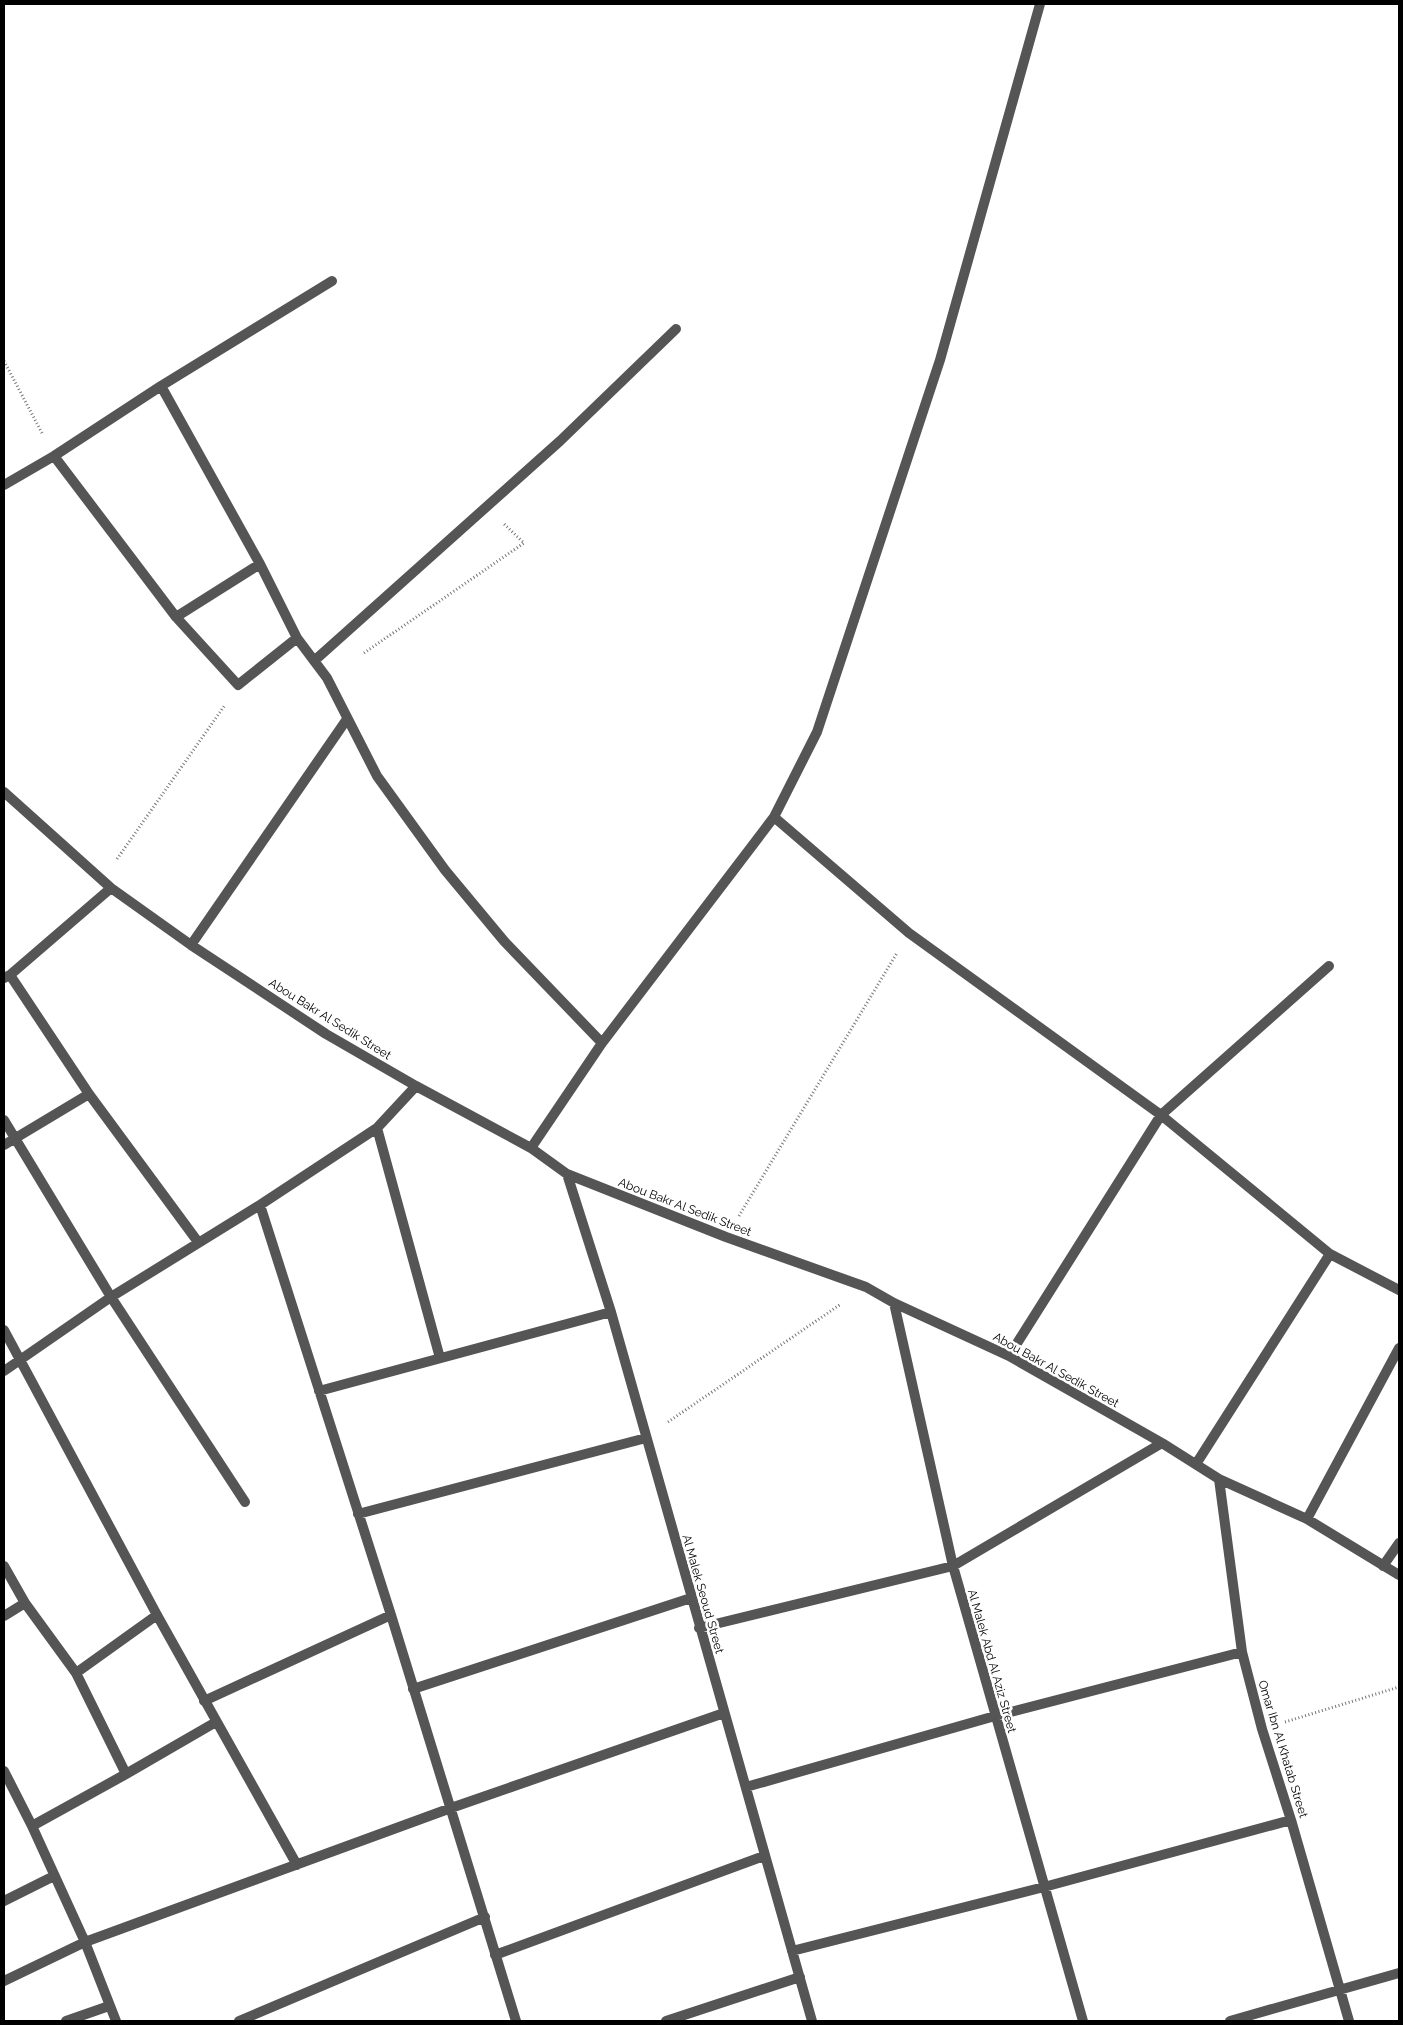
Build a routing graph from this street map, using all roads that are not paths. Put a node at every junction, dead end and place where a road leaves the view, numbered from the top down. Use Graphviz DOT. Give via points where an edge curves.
graph roads {
  1 [pos="1040,4"];
  2 [pos="332,281"];
  3 [pos="676,329"];
  4 [pos="161,386"];
  5 [pos="54,456"];
  6 [pos="4,485"];
  7 [pos="260,564"];
  8 [pos="176,617"];
  9 [pos="297,638"];
  10 [pos="314,661"];
  11 [pos="347,718"];
  12 [pos="4,792"];
  13 [pos="774,818"];
  14 [pos="111,888"];
  15 [pos="191,945"];
  16 [pos="1329,966"];
  17 [pos="7,976"];
  18 [pos="602,1043"];
  19 [pos="416,1086"];
  20 [pos="89,1094"];
  21 [pos="1161,1115"];
  22 [pos="4,1120"];
  23 [pos="377,1128"];
  24 [pos="14,1139"];
  25 [pos="4,1145"];
  26 [pos="531,1148"];
  27 [pos="567,1174"];
  28 [pos="260,1205"];
  29 [pos="198,1242"];
  30 [pos="1330,1254"];
  31 [pos="1399,1290"];
  32 [pos="111,1297"];
  33 [pos="894,1303"];
  34 [pos="611,1312"];
  35 [pos="4,1330"];
  36 [pos="1399,1348"];
  37 [pos="1009,1356"];
  38 [pos="440,1358"];
  39 [pos="19,1362"];
  40 [pos="4,1371"];
  41 [pos="318,1392"];
  42 [pos="646,1438"];
  43 [pos="1162,1443"];
  44 [pos="1196,1464"];
  45 [pos="1219,1479"];
  46 [pos="244,1502"];
  47 [pos="358,1514"];
  48 [pos="1307,1519"];
  49 [pos="1399,1542"];
  50 [pos="4,1566"];
  51 [pos="953,1566"];
  52 [pos="1383,1566"];
  53 [pos="1399,1575"];
  54 [pos="691,1598"];
  55 [pos="25,1603"];
  56 [pos="391,1614"];
  57 [pos="157,1615"];
  58 [pos="4,1616"];
  59 [pos="699,1628"];
  60 [pos="1242,1652"];
  61 [pos="76,1673"];
  62 [pos="413,1689"];
  63 [pos="204,1701"];
  64 [pos="724,1713"];
  65 [pos="995,1716"];
  66 [pos="216,1722"];
  67 [pos="4,1771"];
  68 [pos="126,1774"];
  69 [pos="746,1787"];
  70 [pos="451,1808"];
  71 [pos="1291,1820"];
  72 [pos="32,1826"];
  73 [pos="764,1856"];
  74 [pos="297,1865"];
  75 [pos="54,1876"];
  76 [pos="1044,1887"];
  77 [pos="4,1901"];
  78 [pos="485,1918"];
  79 [pos="85,1942"];
  80 [pos="792,1951"];
  81 [pos="495,1955"];
  82 [pos="1399,1973"];
  83 [pos="800,1978"];
  84 [pos="4,1982"];
  85 [pos="1340,1990"];
  86 [pos="109,2006"];
  87 [pos="66,2021"];
  88 [pos="116,2021"];
  89 [pos="239,2021"];
  90 [pos="516,2021"];
  91 [pos="666,2021"];
  92 [pos="812,2021"];
  93 [pos="1083,2021"];
  94 [pos="1230,2021"];
  95 [pos="1349,2021"];
  1 -- 13 [label="street" via="940,360 817,732"];
  2 -- 4 [label="street"];
  3 -- 10 [label="street" via="560,441"];
  4 -- 5 [label="street"];
  4 -- 7 [label="street"];
  5 -- 6 [label="street"];
  5 -- 8 [label="street"];
  7 -- 8 [label="street"];
  7 -- 9 [label="street"];
  8 -- 9 [label="street" via="238,685"];
  9 -- 10 [label="street"];
  10 -- 11 [label="street" via="327,678"];
  11 -- 15 [label="street"];
  11 -- 18 [label="street" via="377,776 445,870 504,941"];
  12 -- 14 [label="street, Abou Bakr Al Sedik Street"];
  13 -- 18 [label="street"];
  13 -- 21 [label="street" via="909,933"];
  14 -- 15 [label="street, Abou Bakr Al Sedik Street"];
  14 -- 17 [label="street"];
  15 -- 19 [label="street, Abou Bakr Al Sedik Street" via="326,1034"];
  16 -- 21 [label="street"];
  17 -- 20 [label="street"];
  18 -- 26 [label="street"];
  19 -- 23 [label="street"];
  19 -- 26 [label="street, Abou Bakr Al Sedik Street"];
  20 -- 24 [label="street"];
  20 -- 29 [label="street"];
  21 -- 30 [label="street"];
  21 -- 37 [label="street"];
  22 -- 24 [label="street"];
  23 -- 28 [label="street"];
  23 -- 38 [label="street"];
  24 -- 25 [label="street"];
  24 -- 32 [label="street"];
  26 -- 27 [label="street, Abou Bakr Al Sedik Street"];
  27 -- 33 [label="street, Abou Bakr Al Sedik Street" via="726,1237 866,1287"];
  27 -- 34 [label="street, Al Malek Seoud Street"];
  28 -- 29 [label="street"];
  28 -- 41 [label="street"];
  29 -- 32 [label="street"];
  30 -- 31 [label="street"];
  30 -- 44 [label="street"];
  32 -- 39 [label="street"];
  32 -- 46 [label="street"];
  33 -- 37 [label="street, Abou Bakr Al Sedik Street"];
  33 -- 51 [label="street, Al Malek Abd Al Aziz Street"];
  34 -- 38 [label="street"];
  34 -- 42 [label="street, Al Malek Seoud Street"];
  35 -- 39 [label="street"];
  36 -- 48 [label="street"];
  37 -- 43 [label="street, Abou Bakr Al Sedik Street"];
  38 -- 41 [label="street"];
  39 -- 40 [label="street"];
  39 -- 57 [label="street"];
  41 -- 47 [label="street"];
  42 -- 47 [label="street"];
  42 -- 54 [label="street, Al Malek Seoud Street"];
  43 -- 44 [label="street, Abou Bakr Al Sedik Street"];
  43 -- 51 [label="street"];
  44 -- 45 [label="street, Abou Bakr Al Sedik Street"];
  45 -- 48 [label="street, Abou Bakr Al Sedik Street"];
  45 -- 60 [label="street, Omar Ibn Al Khatab Street"];
  47 -- 56 [label="street"];
  48 -- 52 [label="street, Abou Bakr Al Sedik Street"];
  49 -- 52 [label="street"];
  50 -- 55 [label="street"];
  51 -- 59 [label="street"];
  51 -- 65 [label="street, Al Malek Abd Al Aziz Street"];
  52 -- 53 [label="street, Abou Bakr Al Sedik Street"];
  54 -- 59 [label="street, Al Malek Seoud Street"];
  54 -- 62 [label="street"];
  55 -- 58 [label="street"];
  55 -- 61 [label="street"];
  56 -- 62 [label="street"];
  56 -- 63 [label="street"];
  57 -- 61 [label="street"];
  57 -- 63 [label="street"];
  59 -- 64 [label="street, Al Malek Seoud Street"];
  60 -- 65 [label="street"];
  60 -- 71 [label="street, Omar Ibn Al Khatab Street"];
  61 -- 68 [label="street"];
  62 -- 70 [label="street"];
  63 -- 66 [label="street"];
  64 -- 69 [label="street, Al Malek Seoud Street"];
  64 -- 70 [label="street"];
  65 -- 69 [label="street"];
  65 -- 76 [label="street, Al Malek Abd Al Aziz Street"];
  66 -- 68 [label="street"];
  66 -- 74 [label="street"];
  67 -- 72 [label="street"];
  68 -- 72 [label="street"];
  69 -- 73 [label="street, Al Malek Seoud Street"];
  70 -- 74 [label="street"];
  70 -- 78 [label="street"];
  71 -- 76 [label="street"];
  71 -- 85 [label="street, Omar Ibn Al Khatab Street"];
  72 -- 75 [label="street"];
  73 -- 80 [label="street, Al Malek Seoud Street"];
  73 -- 81 [label="street"];
  74 -- 79 [label="street"];
  75 -- 77 [label="street"];
  75 -- 79 [label="street"];
  76 -- 80 [label="street"];
  76 -- 93 [label="street, Al Malek Abd Al Aziz Street"];
  78 -- 81 [label="street"];
  78 -- 89 [label="street"];
  79 -- 84 [label="street"];
  79 -- 86 [label="street"];
  80 -- 83 [label="street, Al Malek Seoud Street"];
  81 -- 90 [label="street"];
  82 -- 85 [label="street"];
  83 -- 91 [label="street"];
  83 -- 92 [label="street, Al Malek Seoud Street"];
  85 -- 94 [label="street"];
  85 -- 95 [label="street, Omar Ibn Al Khatab Street"];
  86 -- 87 [label="street"];
  86 -- 88 [label="street"];
}
